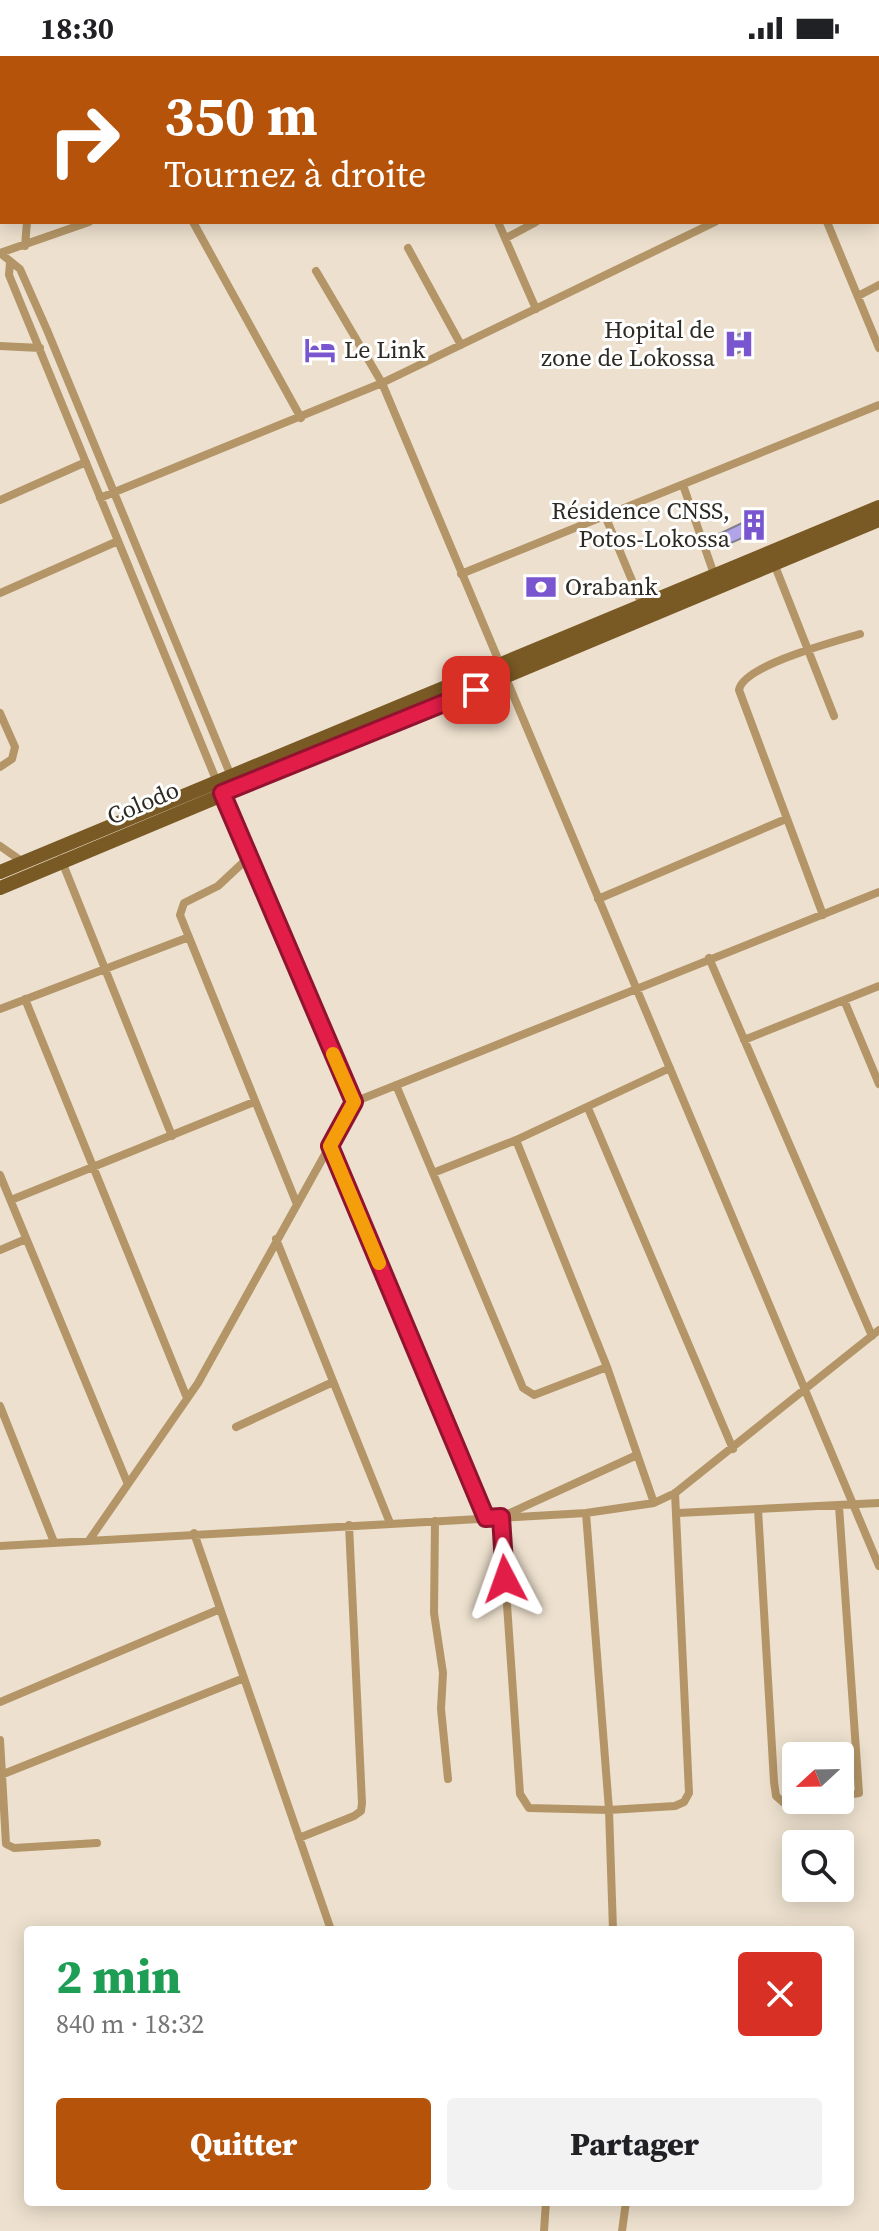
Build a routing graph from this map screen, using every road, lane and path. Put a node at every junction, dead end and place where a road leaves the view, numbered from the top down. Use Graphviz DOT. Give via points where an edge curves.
graph roads {
  1 [pos="27,224"];
  2 [pos="84,224"];
  3 [pos="194,224"];
  4 [pos="499,224"];
  5 [pos="532,224"];
  6 [pos="711,224"];
  7 [pos="828,224"];
  8 [pos="506,238"];
  9 [pos="25,246"];
  10 [pos="408,248"];
  11 [pos="0,253"];
  12 [pos="10,262"];
  13 [pos="316,271"];
  14 [pos="879,285"];
  15 [pos="858,296"];
  16 [pos="536,309"];
  17 [pos="461,345"];
  18 [pos="0,346"];
  19 [pos="40,348"];
  20 [pos="879,348"];
  21 [pos="382,383"];
  22 [pos="879,405"];
  23 [pos="301,418"];
  24 [pos="86,462"];
  25 [pos="683,485"];
  26 [pos="114,493"];
  27 [pos="1,497"];
  28 [pos="100,498"];
  29 [pos="879,507"];
  30 [pos="606,518"];
  31 [pos="879,520"];
  32 [pos="118,541"];
  33 [pos="775,566"];
  34 [pos="461,574"];
  35 [pos="715,577"];
  36 [pos="0,593"];
  37 [pos="643,608"];
  38 [pos="860,634"];
  39 [pos="807,649"];
  40 [pos="502,673"];
  41 [pos="0,713"];
  42 [pos="834,716"];
  43 [pos="0,767"];
  44 [pos="223,784"];
  45 [pos="786,819"];
  46 [pos="0,846"];
  47 [pos="59,854"];
  48 [pos="250,856"];
  49 [pos="24,862"];
  50 [pos="0,872"];
  51 [pos="0,888"];
  52 [pos="879,892"];
  53 [pos="598,899"];
  54 [pos="823,915"];
  55 [pos="189,937"];
  56 [pos="709,958"];
  57 [pos="105,969"];
  58 [pos="879,986"];
  59 [pos="636,988"];
  60 [pos="25,999"];
  61 [pos="844,1000"];
  62 [pos="0,1009"];
  63 [pos="744,1040"];
  64 [pos="670,1068"];
  65 [pos="879,1084"];
  66 [pos="396,1085"];
  67 [pos="254,1102"];
  68 [pos="354,1102"];
  69 [pos="588,1108"];
  70 [pos="172,1136"];
  71 [pos="516,1140"];
  72 [pos="330,1146"];
  73 [pos="92,1167"];
  74 [pos="433,1173"];
  75 [pos="0,1175"];
  76 [pos="11,1200"];
  77 [pos="296,1202"];
  78 [pos="26,1239"];
  79 [pos="276,1239"];
  80 [pos="0,1250"];
  81 [pos="875,1333"];
  82 [pos="607,1367"];
  83 [pos="333,1382"];
  84 [pos="805,1391"];
  85 [pos="187,1398"];
  86 [pos="0,1406"];
  87 [pos="236,1427"];
  88 [pos="733,1449"];
  89 [pos="637,1455"];
  90 [pos="127,1482"];
  91 [pos="675,1493"];
  92 [pos="654,1503"];
  93 [pos="879,1503"];
  94 [pos="854,1505"];
  95 [pos="839,1506"];
  96 [pos="758,1509"];
  97 [pos="586,1513"];
  98 [pos="678,1513"];
  99 [pos="501,1517"];
  100 [pos="486,1518"];
  101 [pos="435,1521"];
  102 [pos="390,1523"];
  103 [pos="349,1525"];
  104 [pos="194,1533"];
  105 [pos="90,1539"];
  106 [pos="54,1542"];
  107 [pos="0,1546"];
  108 [pos="879,1566"];
  109 [pos="220,1609"];
  110 [pos="244,1678"];
  111 [pos="0,1702"];
  112 [pos="0,1740"];
  113 [pos="1,1775"];
  114 [pos="448,1779"];
  115 [pos="854,1794"];
  116 [pos="782,1801"];
  117 [pos="609,1810"];
  118 [pos="299,1838"];
  119 [pos="97,1843"];
  120 [pos="330,1926"];
  121 [pos="613,1926"];
  122 [pos="546,2206"];
  123 [pos="625,2206"];
  124 [pos="544,2231"];
  125 [pos="622,2231"];
  1 -- 9 [label="street"];
  2 -- 9 [label="street"];
  3 -- 23 [label="street"];
  4 -- 8 [label="street"];
  5 -- 8 [label="street"];
  6 -- 16 [label="street"];
  7 -- 15 [label="street"];
  8 -- 16 [label="street"];
  9 -- 11 [label="street"];
  10 -- 17 [label="street"];
  11 -- 12 [label="street"];
  12 -- 19 [label="street" via="9,275"];
  12 -- 26 [label="street" via="20,269"];
  13 -- 21 [label="street"];
  14 -- 15 [label="street"];
  15 -- 20 [label="street"];
  16 -- 17 [label="street"];
  17 -- 21 [label="street"];
  18 -- 19 [label="street"];
  19 -- 24 [label="street"];
  21 -- 23 [label="street"];
  21 -- 34 [label="street"];
  22 -- 25 [label="street"];
  23 -- 26 [label="street"];
  24 -- 27 [label="street"];
  24 -- 28 [label="street"];
  25 -- 30 [label="street"];
  25 -- 35 [label="street"];
  26 -- 28 [label="street"];
  26 -- 44 [label="street"];
  28 -- 32 [label="street"];
  29 -- 35 [label="main road, Colodo"];
  30 -- 34 [label="street"];
  30 -- 37 [label="street"];
  31 -- 33 [label="main road, Colodo"];
  32 -- 36 [label="street"];
  32 -- 44 [label="street"];
  33 -- 39 [label="street"];
  33 -- 40 [label="main road, Colodo"];
  34 -- 40 [label="street"];
  35 -- 37 [label="main road, Colodo"];
  37 -- 40 [label="main road, Colodo"];
  38 -- 39 [label="street"];
  39 -- 42 [label="street"];
  39 -- 45 [label="street" via="748,677 739,690"];
  40 -- 44 [label="main road, Colodo"];
  40 -- 53 [label="street"];
  41 -- 43 [label="street" via="15,747 12,759"];
  44 -- 47 [label="main road, Colodo"];
  44 -- 48 [label="street"];
  45 -- 53 [label="street"];
  45 -- 54 [label="street"];
  46 -- 49 [label="street"];
  47 -- 49 [label="main road, Colodo"];
  47 -- 51 [label="main road, Colodo"];
  47 -- 57 [label="street"];
  48 -- 55 [label="street" via="227,880 179,907"];
  48 -- 68 [label="street"];
  49 -- 50 [label="main road, Colodo"];
  52 -- 54 [label="street"];
  53 -- 59 [label="street"];
  54 -- 56 [label="street"];
  55 -- 57 [label="street"];
  55 -- 67 [label="street"];
  56 -- 59 [label="street"];
  56 -- 63 [label="street"];
  57 -- 60 [label="street"];
  57 -- 70 [label="street"];
  58 -- 61 [label="street"];
  59 -- 64 [label="street"];
  59 -- 66 [label="street"];
  60 -- 62 [label="street"];
  60 -- 73 [label="street"];
  61 -- 63 [label="street"];
  61 -- 65 [label="street"];
  63 -- 81 [label="street"];
  64 -- 69 [label="street"];
  64 -- 84 [label="street"];
  66 -- 68 [label="street"];
  66 -- 74 [label="street"];
  67 -- 70 [label="street"];
  67 -- 77 [label="street"];
  68 -- 72 [label="street"];
  69 -- 71 [label="street"];
  69 -- 88 [label="street"];
  70 -- 73 [label="street"];
  71 -- 74 [label="street"];
  71 -- 82 [label="street"];
  72 -- 77 [label="street"];
  72 -- 100 [label="street"];
  73 -- 76 [label="street"];
  73 -- 85 [label="street"];
  74 -- 82 [label="street" via="528,1394"];
  75 -- 76 [label="street"];
  76 -- 78 [label="street"];
  77 -- 79 [label="street"];
  78 -- 80 [label="street"];
  78 -- 90 [label="street"];
  79 -- 83 [label="street"];
  79 -- 85 [label="street"];
  81 -- 84 [label="street"];
  82 -- 89 [label="street"];
  83 -- 87 [label="street"];
  83 -- 102 [label="street"];
  84 -- 88 [label="street"];
  84 -- 94 [label="street"];
  85 -- 90 [label="street"];
  86 -- 106 [label="street"];
  88 -- 91 [label="street"];
  89 -- 92 [label="street"];
  89 -- 99 [label="street"];
  90 -- 105 [label="street"];
  91 -- 92 [label="street"];
  91 -- 98 [label="street"];
  92 -- 97 [label="street"];
  93 -- 94 [label="street"];
  94 -- 95 [label="street"];
  94 -- 108 [label="street"];
  95 -- 96 [label="street"];
  95 -- 115 [label="street" via="859,1793"];
  96 -- 98 [label="street"];
  96 -- 116 [label="street" via="774,1782"];
  97 -- 99 [label="street"];
  97 -- 117 [label="street"];
  98 -- 117 [label="street" via="689,1793 675,1806"];
  99 -- 100 [label="street"];
  99 -- 117 [label="street" via="520,1794 529,1808"];
  100 -- 101 [label="street"];
  101 -- 102 [label="street"];
  101 -- 114 [label="street" via="434,1613"];
  102 -- 103 [label="street"];
  103 -- 104 [label="street"];
  103 -- 118 [label="street" via="361,1811"];
  104 -- 105 [label="street"];
  104 -- 109 [label="street"];
  105 -- 106 [label="street"];
  106 -- 107 [label="street"];
  109 -- 110 [label="street"];
  109 -- 111 [label="street"];
  110 -- 113 [label="street"];
  110 -- 118 [label="street"];
  112 -- 113 [label="street"];
  113 -- 119 [label="street" via="6,1844 14,1848"];
  117 -- 121 [label="street"];
  118 -- 120 [label="street"];
  122 -- 124 [label="street"];
  123 -- 125 [label="street"];
}
